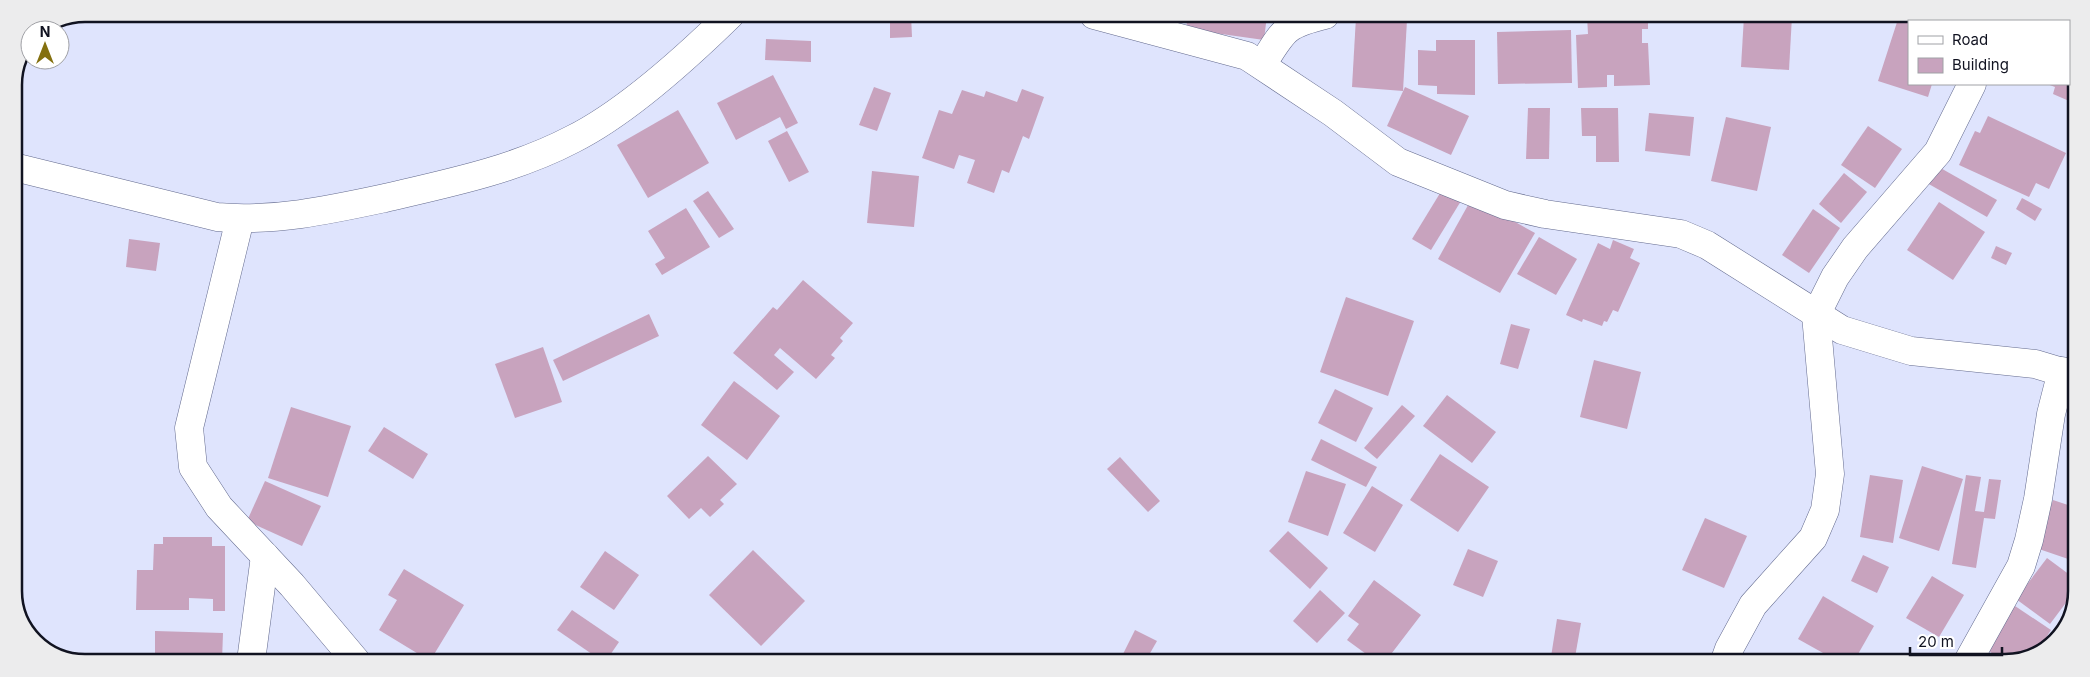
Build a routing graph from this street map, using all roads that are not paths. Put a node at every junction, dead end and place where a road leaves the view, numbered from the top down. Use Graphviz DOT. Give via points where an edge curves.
graph roads {
  1 [pos="723,22"];
  2 [pos="1120,22"];
  3 [pos="1299,22"];
  4 [pos="1262,65"];
  5 [pos="1972,85"];
  6 [pos="22,169"];
  7 [pos="240,219"];
  8 [pos="1816,315"];
  9 [pos="2068,374"];
  10 [pos="2068,375"];
  11 [pos="265,556"];
  12 [pos="252,654"];
  13 [pos="350,654"];
  14 [pos="1727,654"];
  15 [pos="1973,654"];
  1 -- 7 [label="street" via="693,51 621,108 573,139 523,161 465,180 321,212"];
  2 -- 4 [label="street" via="1247,56"];
  3 -- 4 [label="street" via="1287,28"];
  4 -- 8 [label="street" via="1334,113 1398,162 1505,205 1681,234 1707,245"];
  5 -- 8 [label="street" via="1938,152 1855,248 1835,277"];
  6 -- 7 [label="street" via="216,217"];
  7 -- 11 [label="street" via="189,428 193,467 197,475 218,507"];
  8 -- 9 [label="street" via="1842,330 1911,351 2036,364"];
  8 -- 14 [label="street" via="1830,474 1825,510 1813,538 1752,606"];
  10 -- 15 [label="street" via="2051,414 2038,499 2021,566"];
  11 -- 12 [label="street"];
  11 -- 13 [label="street"];
}
